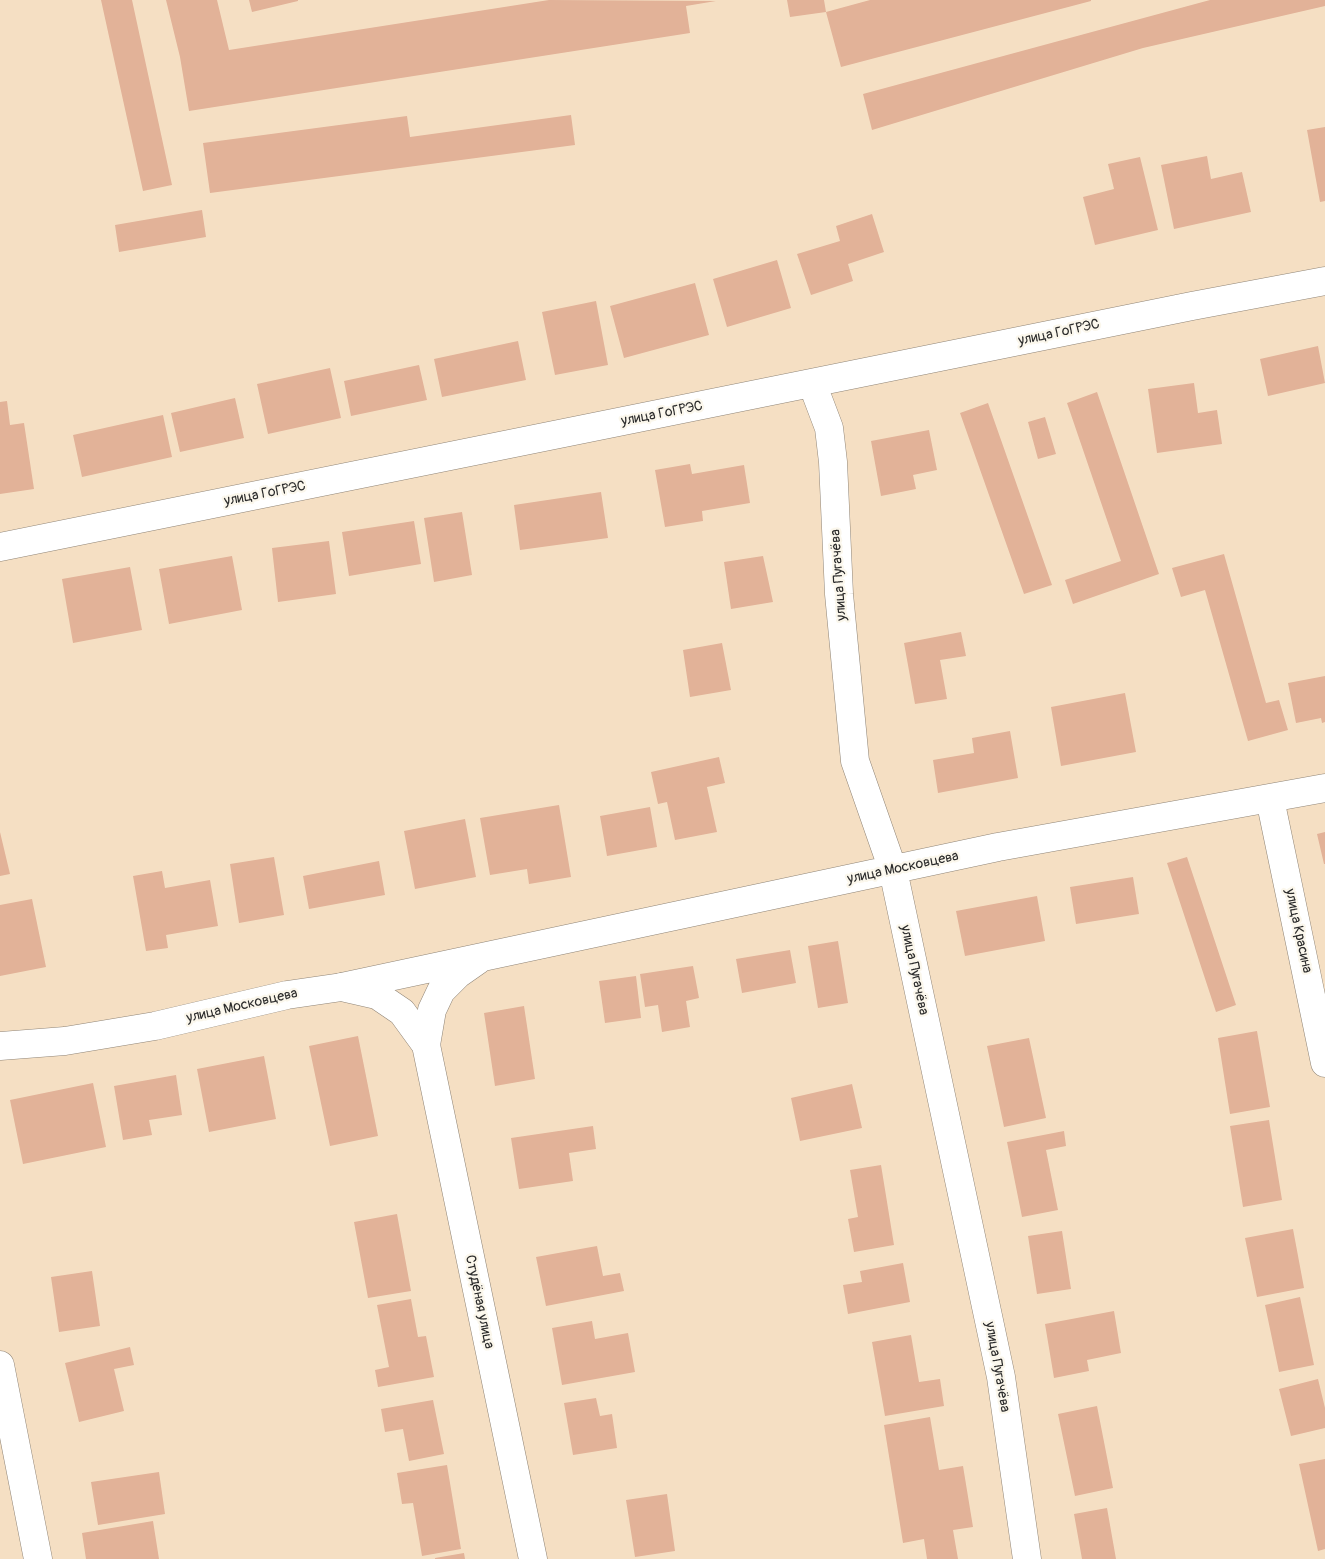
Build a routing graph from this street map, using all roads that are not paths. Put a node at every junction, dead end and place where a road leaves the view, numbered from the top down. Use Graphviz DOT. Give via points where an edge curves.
graph roads {
  1 [pos="1325,281"];
  2 [pos="812,384"];
  3 [pos="0,547"];
  4 [pos="1325,788"];
  5 [pos="1270,799"];
  6 [pos="893,870"];
  7 [pos="484,957"];
  8 [pos="342,987"];
  9 [pos="426,1045"];
  10 [pos="0,1046"];
  11 [pos="1325,1061"];
  12 [pos="0,1365"];
  13 [pos="38,1559"];
  14 [pos="533,1559"];
  15 [pos="1027,1559"];
  1 -- 2 [label="street, улица ГоГРЭС"];
  2 -- 3 [label="street, улица ГоГРЭС"];
  2 -- 6 [label="street, улица Пугачёва" via="829,428 833,462 839,594 855,760"];
  4 -- 5 [label="street, улица Московцева"];
  5 -- 6 [label="street, улица Московцева" via="998,847"];
  5 -- 11 [label="street, улица Красина"];
  6 -- 7 [label="street, улица Московцева"];
  6 -- 15 [label="street, улица Пугачёва" via="1001,1377"];
  7 -- 8 [label="street, улица Московцева"];
  7 -- 9 [label="street, улица Московцева" via="458,974 441,991 432,1010"];
  8 -- 9 [label="street" via="377,995 402,1012"];
  8 -- 10 [label="street, улица Московцева" via="287,995 155,1026 65,1041"];
  9 -- 14 [label="street, Студёная улица"];
  12 -- 13 [label="street"];
}
